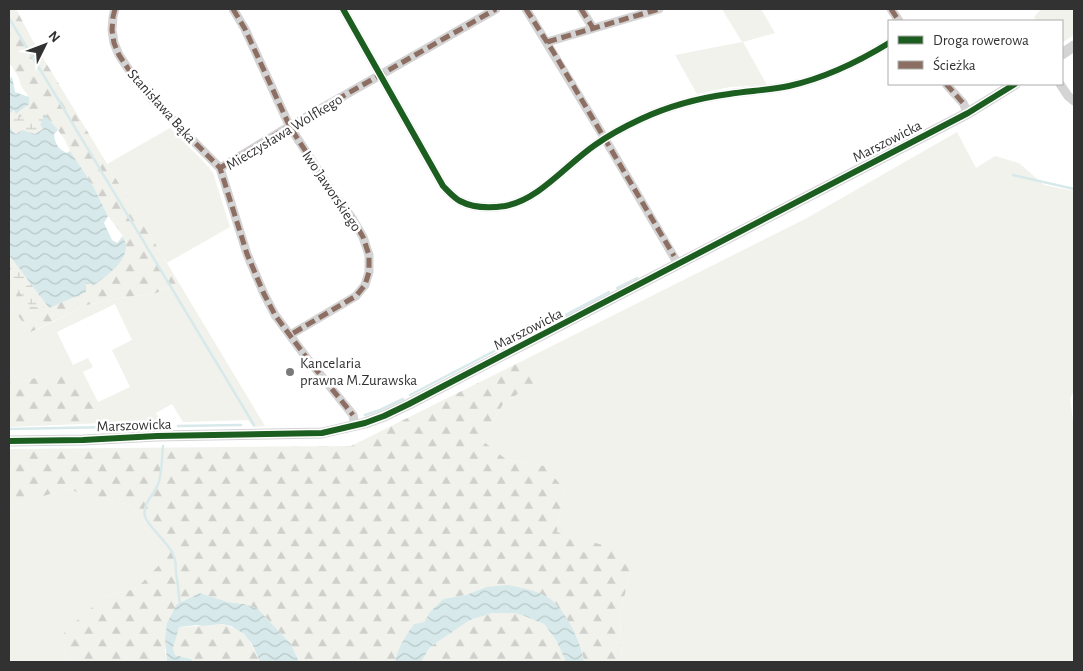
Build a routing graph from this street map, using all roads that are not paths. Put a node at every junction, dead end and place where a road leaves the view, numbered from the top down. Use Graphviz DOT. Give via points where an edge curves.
graph roads {
  1 [pos="115,9"];
  2 [pos="233,9"];
  3 [pos="343,9"];
  4 [pos="496,9"];
  5 [pos="526,9"];
  6 [pos="581,9"];
  7 [pos="659,9"];
  8 [pos="891,9"];
  9 [pos="898,20"];
  10 [pos="593,28"];
  11 [pos="547,42"];
  12 [pos="888,44"];
  13 [pos="1074,46"];
  14 [pos="1063,53"];
  15 [pos="381,75"];
  16 [pos="947,85"];
  17 [pos="1013,85"];
  18 [pos="1061,85"];
  19 [pos="1074,101"];
  20 [pos="968,112"];
  21 [pos="290,126"];
  22 [pos="605,139"];
  23 [pos="220,168"];
  24 [pos="678,264"];
  25 [pos="290,335"];
  26 [pos="356,425"];
  27 [pos="9,441"];
  1 -- 23 [label="street, Stanisława Bąka" via="112,38 123,62 152,100"];
  2 -- 21 [label="street"];
  3 -- 15 [label="street"];
  4 -- 15 [label="street, Mieczysława Wolfkego"];
  5 -- 11 [label="street"];
  6 -- 10 [label="street"];
  7 -- 10 [label="street"];
  8 -- 9 [label="street"];
  10 -- 11 [label="street"];
  11 -- 22 [label="street"];
  12 -- 22 [label="street" via="816,79 678,105 642,119"];
  13 -- 14 [label="street"];
  15 -- 21 [label="street, Mieczysława Wolfkego"];
  15 -- 22 [label="street" via="443,186 460,201 482,208 506,206 529,198"];
  16 -- 20 [label="street"];
  17 -- 20 [label="street, Marszowicka"];
  18 -- 19 [label="street"];
  20 -- 24 [label="street, Marszowicka"];
  21 -- 23 [label="street, Mieczysława Wolfkego"];
  21 -- 25 [label="street, Iwo Jaworskiego" via="363,237 369,272 366,285 356,296"];
  22 -- 24 [label="street"];
  23 -- 25 [label="street, Mieczysława Wolfkego" via="247,254 275,315"];
  24 -- 26 [label="street, Marszowicka" via="409,404"];
  25 -- 26 [label="street, Mieczysława Wolfkego" via="353,415"];
  26 -- 27 [label="street, Marszowicka" via="322,433"];
}
